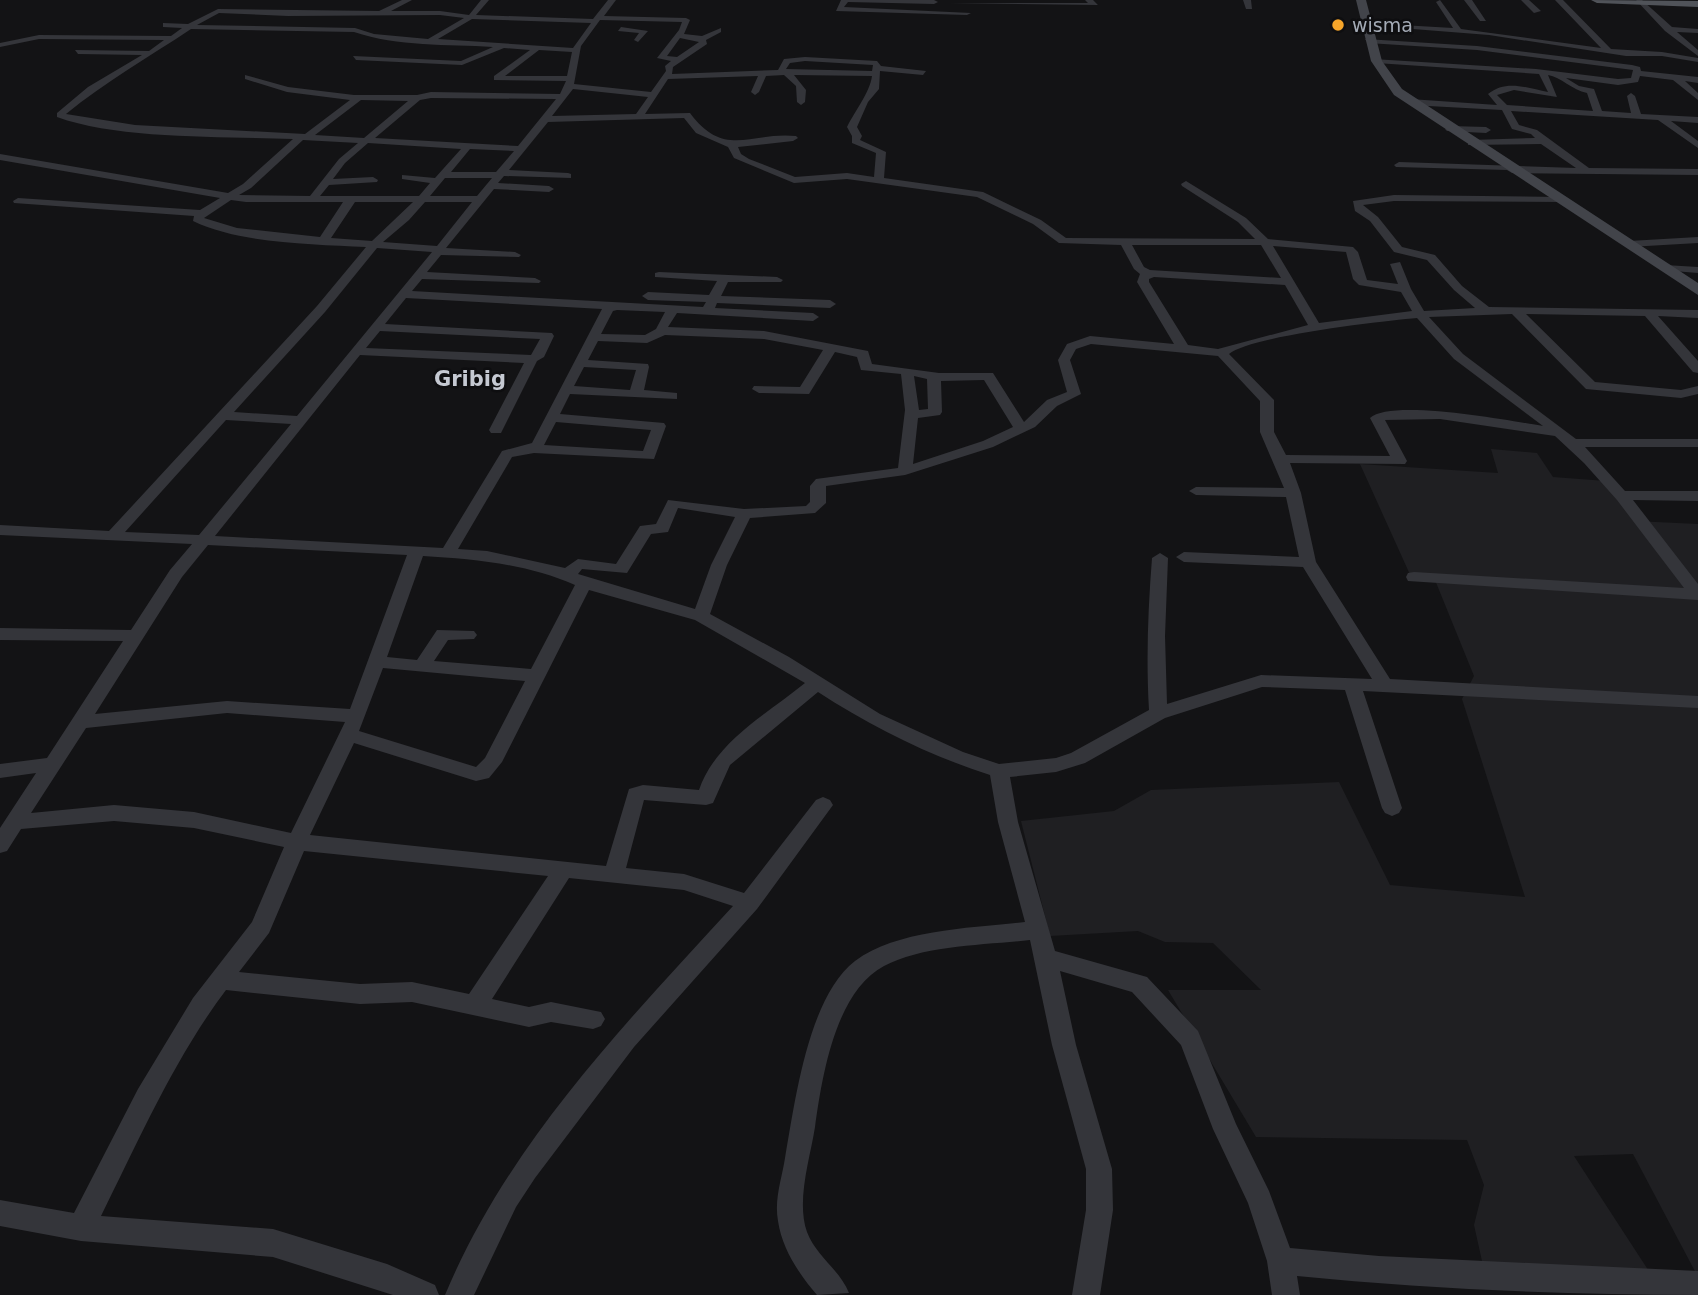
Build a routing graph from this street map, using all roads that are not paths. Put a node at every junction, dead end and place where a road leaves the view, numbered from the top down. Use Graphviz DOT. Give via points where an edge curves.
graph roads {
  1 [pos="408,0"];
  2 [pos="485,0"];
  3 [pos="612,0"];
  4 [pos="1088,0"];
  5 [pos="1361,0"];
  6 [pos="1468,0"];
  7 [pos="1525,0"];
  8 [pos="1559,0"];
  9 [pos="1597,0"];
  10 [pos="1693,0"];
  11 [pos="870,1"];
  12 [pos="888,1"];
  13 [pos="932,1"];
  14 [pos="992,2"];
  15 [pos="1440,2"];
  16 [pos="1639,2"];
  17 [pos="1059,3"];
  18 [pos="1698,4"];
  19 [pos="354,6"];
  20 [pos="392,7"];
  21 [pos="865,10"];
  22 [pos="892,11"];
  23 [pos="1537,11"];
  24 [pos="528,13"];
  25 [pos="967,13"];
  26 [pos="379,14"];
  27 [pos="471,17"];
  28 [pos="1483,19"];
  29 [pos="522,20"];
  30 [pos="166,25"];
  31 [pos="599,25"];
  32 [pos="188,26"];
  33 [pos="1668,29"];
  34 [pos="355,30"];
  35 [pos="718,30"];
  36 [pos="1458,30"];
  37 [pos="1544,30"];
  38 [pos="1698,31"];
  39 [pos="1367,33"];
  40 [pos="678,36"];
  41 [pos="173,38"];
  42 [pos="698,38"];
  43 [pos="638,40"];
  44 [pos="428,41"];
  45 [pos="1553,41"];
  46 [pos="0,45"];
  47 [pos="501,47"];
  48 [pos="536,49"];
  49 [pos="575,50"];
  50 [pos="1608,51"];
  51 [pos="78,52"];
  52 [pos="151,53"];
  53 [pos="1698,54"];
  54 [pos="1543,57"];
  55 [pos="356,58"];
  56 [pos="1684,58"];
  57 [pos="678,59"];
  58 [pos="1698,60"];
  59 [pos="1376,61"];
  60 [pos="1643,63"];
  61 [pos="1679,66"];
  62 [pos="1634,70"];
  63 [pos="877,71"];
  64 [pos="1542,72"];
  65 [pos="786,73"];
  66 [pos="923,73"];
  67 [pos="1555,74"];
  68 [pos="762,76"];
  69 [pos="248,77"];
  70 [pos="665,77"];
  71 [pos="497,78"];
  72 [pos="1675,78"];
  73 [pos="1698,80"];
  74 [pos="567,87"];
  75 [pos="485,89"];
  76 [pos="755,92"];
  77 [pos="654,95"];
  78 [pos="1558,95"];
  79 [pos="1572,95"];
  80 [pos="1631,96"];
  81 [pos="360,97"];
  82 [pos="1594,97"];
  83 [pos="1698,97"];
  84 [pos="418,98"];
  85 [pos="801,102"];
  86 [pos="1410,102"];
  87 [pos="1505,108"];
  88 [pos="1553,111"];
  89 [pos="1598,114"];
  90 [pos="638,117"];
  91 [pos="1637,117"];
  92 [pos="1661,118"];
  93 [pos="546,119"];
  94 [pos="163,120"];
  95 [pos="1698,120"];
  96 [pos="218,122"];
  97 [pos="262,124"];
  98 [pos="322,128"];
  99 [pos="1450,129"];
  100 [pos="1486,130"];
  101 [pos="305,136"];
  102 [pos="793,138"];
  103 [pos="364,141"];
  104 [pos="1543,141"];
  105 [pos="1471,143"];
  106 [pos="469,145"];
  107 [pos="732,145"];
  108 [pos="1698,145"];
  109 [pos="520,149"];
  110 [pos="0,157"];
  111 [pos="1399,165"];
  112 [pos="1510,168"];
  113 [pos="1586,170"];
  114 [pos="1698,172"];
  115 [pos="568,176"];
  116 [pos="406,177"];
  117 [pos="441,178"];
  118 [pos="496,178"];
  119 [pos="879,179"];
  120 [pos="373,180"];
  121 [pos="327,182"];
  122 [pos="1186,184"];
  123 [pos="549,189"];
  124 [pos="228,196"];
  125 [pos="354,198"];
  126 [pos="420,199"];
  127 [pos="312,200"];
  128 [pos="478,200"];
  129 [pos="1560,200"];
  130 [pos="18,201"];
  131 [pos="202,213"];
  132 [pos="324,240"];
  133 [pos="1124,240"];
  134 [pos="1698,240"];
  135 [pos="1265,242"];
  136 [pos="375,244"];
  137 [pos="1629,244"];
  138 [pos="438,250"];
  139 [pos="515,255"];
  140 [pos="1396,264"];
  141 [pos="1665,268"];
  142 [pos="1698,270"];
  143 [pos="1151,274"];
  144 [pos="417,275"];
  145 [pos="659,275"];
  146 [pos="724,278"];
  147 [pos="777,280"];
  148 [pos="535,281"];
  149 [pos="1286,282"];
  150 [pos="1405,289"];
  151 [pos="1698,290"];
  152 [pos="403,295"];
  153 [pos="648,296"];
  154 [pos="713,298"];
  155 [pos="830,304"];
  156 [pos="616,306"];
  157 [pos="673,309"];
  158 [pos="707,311"];
  159 [pos="1517,312"];
  160 [pos="1648,312"];
  161 [pos="1489,313"];
  162 [pos="755,314"];
  163 [pos="1698,314"];
  164 [pos="1419,316"];
  165 [pos="813,317"];
  166 [pos="375,327"];
  167 [pos="1316,328"];
  168 [pos="663,331"];
  169 [pos="764,335"];
  170 [pos="594,337"];
  171 [pos="1182,346"];
  172 [pos="831,348"];
  173 [pos="355,351"];
  174 [pos="1222,353"];
  175 [pos="531,359"];
  176 [pos="580,363"];
  177 [pos="1698,369"];
  178 [pos="907,371"];
  179 [pos="934,376"];
  180 [pos="759,389"];
  181 [pos="566,390"];
  182 [pos="1698,390"];
  183 [pos="636,394"];
  184 [pos="672,397"];
  185 [pos="911,415"];
  186 [pos="222,416"];
  187 [pos="552,418"];
  188 [pos="300,420"];
  189 [pos="1021,428"];
  190 [pos="496,430"];
  191 [pos="1558,432"];
  192 [pos="1572,443"];
  193 [pos="1698,443"];
  194 [pos="534,449"];
  195 [pos="1281,459"];
  196 [pos="905,471"];
  197 [pos="1196,491"];
  198 [pos="1293,493"];
  199 [pos="1619,495"];
  200 [pos="1698,496"];
  201 [pos="744,514"];
  202 [pos="0,530"];
  203 [pos="112,537"];
  204 [pos="206,538"];
  205 [pos="417,551"];
  206 [pos="448,553"];
  207 [pos="1184,557"];
  208 [pos="1160,558"];
  209 [pos="1308,562"];
  210 [pos="1414,577"];
  211 [pos="576,579"];
  212 [pos="1698,595"];
  213 [pos="701,616"];
  214 [pos="0,634"];
  215 [pos="468,635"];
  216 [pos="135,636"];
  217 [pos="377,662"];
  218 [pos="421,667"];
  219 [pos="536,676"];
  220 [pos="816,684"];
  221 [pos="1352,684"];
  222 [pos="1384,684"];
  223 [pos="1698,702"];
  224 [pos="1158,713"];
  225 [pos="80,722"];
  226 [pos="353,725"];
  227 [pos="52,765"];
  228 [pos="0,771"];
  229 [pos="999,771"];
  230 [pos="823,805"];
  231 [pos="1392,808"];
  232 [pos="16,822"];
  233 [pos="297,842"];
  234 [pos="0,845"];
  235 [pos="564,869"];
  236 [pos="614,874"];
  237 [pos="749,903"];
  238 [pos="1036,930"];
  239 [pos="1046,958"];
  240 [pos="219,980"];
  241 [pos="474,1006"];
  242 [pos="593,1019"];
  243 [pos="0,1213"];
  244 [pos="81,1228"];
  245 [pos="1281,1261"];
  246 [pos="1698,1285"];
  247 [pos="835,1293"];
  248 [pos="425,1295"];
  249 [pos="459,1295"];
  250 [pos="1086,1295"];
  251 [pos="1286,1295"];
  1 -- 20 [label="street"];
  2 -- 27 [label="street"];
  3 -- 31 [label="street"];
  4 -- 17 [label="street" via="1094,5"];
  5 -- 39 [label="main road"];
  6 -- 28 [label="street"];
  7 -- 23 [label="street"];
  8 -- 50 [label="street"];
  9 -- 16 [label="main road"];
  10 -- 18 [label="street"];
  11 -- 12 [label="street"];
  11 -- 21 [label="street"];
  11 -- 21 [label="street" via="844,1 839,9"];
  12 -- 13 [label="street"];
  12 -- 22 [label="street"];
  13 -- 14 [label="street"];
  14 -- 17 [label="street"];
  15 -- 36 [label="street"];
  16 -- 18 [label="main road"];
  16 -- 33 [label="street"];
  19 -- 20 [label="street"];
  20 -- 26 [label="street"];
  21 -- 22 [label="street"];
  22 -- 25 [label="street"];
  24 -- 29 [label="street"];
  26 -- 27 [label="street"];
  26 -- 32 [label="street" via="220,11"];
  26 -- 34 [label="street"];
  27 -- 29 [label="street"];
  27 -- 44 [label="street"];
  29 -- 31 [label="street"];
  30 -- 32 [label="street"];
  31 -- 40 [label="street" via="686,20"];
  31 -- 43 [label="street" via="644,31"];
  31 -- 49 [label="street"];
  32 -- 34 [label="street"];
  32 -- 41 [label="street"];
  33 -- 38 [label="street"];
  33 -- 53 [label="street"];
  34 -- 44 [label="street"];
  35 -- 42 [label="street"];
  36 -- 39 [label="street"];
  36 -- 45 [label="street"];
  37 -- 45 [label="street"];
  39 -- 54 [label="street"];
  39 -- 59 [label="main road"];
  40 -- 42 [label="street"];
  40 -- 57 [label="street" via="661,58"];
  41 -- 46 [label="street" via="39,37"];
  41 -- 52 [label="street"];
  42 -- 57 [label="street" via="704,42"];
  44 -- 47 [label="street"];
  45 -- 50 [label="street"];
  47 -- 48 [label="street"];
  47 -- 55 [label="street" via="462,63"];
  48 -- 49 [label="street"];
  48 -- 71 [label="street"];
  49 -- 74 [label="street"];
  50 -- 56 [label="street"];
  51 -- 52 [label="street"];
  52 -- 101 [label="street" via="74,100 60,112 61,117 145,128"];
  54 -- 62 [label="street"];
  54 -- 67 [label="street" via="1555,66"];
  56 -- 58 [label="street"];
  56 -- 61 [label="street"];
  57 -- 70 [label="street"];
  59 -- 64 [label="street"];
  59 -- 86 [label="main road" via="1387,81"];
  60 -- 62 [label="street"];
  62 -- 67 [label="street" via="1637,79 1630,82"];
  62 -- 72 [label="street"];
  63 -- 65 [label="street"];
  63 -- 65 [label="street" via="877,63 872,62 795,59 782,66"];
  63 -- 66 [label="street"];
  63 -- 119 [label="street" via="875,89 852,127 855,141 881,152"];
  64 -- 67 [label="street"];
  64 -- 78 [label="street"];
  65 -- 68 [label="street"];
  65 -- 85 [label="street" via="802,81"];
  67 -- 82 [label="street"];
  68 -- 70 [label="street" via="702,73"];
  68 -- 76 [label="street"];
  69 -- 81 [label="street" via="272,86"];
  70 -- 77 [label="street"];
  71 -- 74 [label="street"];
  71 -- 75 [label="street"];
  72 -- 73 [label="street"];
  72 -- 83 [label="street"];
  74 -- 77 [label="street"];
  74 -- 84 [label="street"];
  74 -- 93 [label="street"];
  77 -- 90 [label="street"];
  78 -- 87 [label="street" via="1499,88 1492,94"];
  78 -- 88 [label="street"];
  79 -- 82 [label="street"];
  80 -- 91 [label="street"];
  81 -- 84 [label="street"];
  81 -- 98 [label="street"];
  82 -- 89 [label="street"];
  84 -- 103 [label="street"];
  86 -- 87 [label="street"];
  86 -- 99 [label="main road"];
  87 -- 88 [label="street"];
  87 -- 104 [label="street" via="1515,127 1534,132"];
  88 -- 89 [label="street"];
  89 -- 91 [label="street"];
  90 -- 93 [label="street"];
  90 -- 107 [label="street" via="687,116 699,131"];
  91 -- 92 [label="street"];
  92 -- 95 [label="street"];
  92 -- 108 [label="street"];
  93 -- 109 [label="street"];
  94 -- 96 [label="street"];
  97 -- 98 [label="street"];
  98 -- 101 [label="street"];
  99 -- 100 [label="street"];
  99 -- 105 [label="main road"];
  101 -- 103 [label="street"];
  101 -- 124 [label="street" via="247,186"];
  102 -- 107 [label="street"];
  103 -- 106 [label="street"];
  103 -- 121 [label="street"];
  104 -- 105 [label="street"];
  104 -- 113 [label="street"];
  105 -- 112 [label="main road"];
  106 -- 109 [label="street"];
  106 -- 117 [label="street"];
  107 -- 119 [label="street" via="746,162 791,180"];
  109 -- 118 [label="street"];
  110 -- 124 [label="street"];
  111 -- 112 [label="street"];
  112 -- 113 [label="street"];
  112 -- 129 [label="main road"];
  113 -- 114 [label="street"];
  115 -- 118 [label="street"];
  116 -- 117 [label="street"];
  117 -- 118 [label="street"];
  117 -- 126 [label="street"];
  118 -- 123 [label="street"];
  118 -- 128 [label="street"];
  119 -- 133 [label="street" via="979,194 1037,222 1063,241"];
  120 -- 121 [label="street"];
  121 -- 127 [label="street"];
  122 -- 135 [label="street" via="1242,220"];
  124 -- 127 [label="street"];
  124 -- 131 [label="street"];
  125 -- 126 [label="street"];
  125 -- 127 [label="street"];
  125 -- 132 [label="street"];
  126 -- 128 [label="street"];
  126 -- 136 [label="street"];
  128 -- 138 [label="street"];
  129 -- 137 [label="main road"];
  129 -- 161 [label="street" via="1394,198 1357,203 1398,250 1431,257 1458,288"];
  130 -- 131 [label="street"];
  131 -- 132 [label="street" via="197,219 205,225"];
  132 -- 136 [label="street"];
  133 -- 135 [label="street"];
  133 -- 143 [label="street" via="1140,269"];
  134 -- 137 [label="street"];
  135 -- 149 [label="street"];
  135 -- 150 [label="street" via="1349,249 1363,283"];
  136 -- 138 [label="street"];
  136 -- 186 [label="street"];
  137 -- 141 [label="main road"];
  138 -- 139 [label="street"];
  138 -- 144 [label="street"];
  140 -- 150 [label="street"];
  141 -- 142 [label="street"];
  141 -- 151 [label="main road"];
  143 -- 149 [label="street"];
  143 -- 171 [label="street" via="1143,282"];
  144 -- 148 [label="street"];
  144 -- 152 [label="street"];
  145 -- 146 [label="street"];
  146 -- 147 [label="street"];
  146 -- 154 [label="street"];
  149 -- 167 [label="street"];
  150 -- 164 [label="street"];
  152 -- 156 [label="street"];
  152 -- 166 [label="street"];
  153 -- 154 [label="street"];
  154 -- 155 [label="street"];
  154 -- 158 [label="street"];
  156 -- 157 [label="street"];
  156 -- 170 [label="street" via="608,309"];
  157 -- 158 [label="street"];
  157 -- 168 [label="street"];
  158 -- 162 [label="street"];
  159 -- 160 [label="street"];
  159 -- 161 [label="street"];
  159 -- 182 [label="street" via="1591,386 1681,394"];
  160 -- 163 [label="street"];
  160 -- 177 [label="street"];
  161 -- 164 [label="street"];
  162 -- 165 [label="street"];
  162 -- 169 [label="street" via="755,324"];
  164 -- 167 [label="street"];
  164 -- 191 [label="street" via="1460,359"];
  166 -- 173 [label="street"];
  166 -- 175 [label="street" via="545,334 548,338 538,357"];
  167 -- 174 [label="street"];
  168 -- 169 [label="street"];
  168 -- 170 [label="street" via="647,339"];
  169 -- 172 [label="street"];
  170 -- 176 [label="street"];
  171 -- 174 [label="street"];
  171 -- 189 [label="street" via="1090,340 1071,347 1064,359 1074,394 1052,403"];
  172 -- 178 [label="street" via="863,354 866,367"];
  172 -- 180 [label="street" via="804,391"];
  173 -- 175 [label="street"];
  173 -- 188 [label="street"];
  174 -- 195 [label="street" via="1267,400 1267,432"];
  175 -- 190 [label="street"];
  176 -- 181 [label="street"];
  176 -- 183 [label="street" via="643,367"];
  178 -- 179 [label="street"];
  178 -- 185 [label="street"];
  179 -- 185 [label="street" via="935,412"];
  179 -- 189 [label="street" via="991,377"];
  181 -- 183 [label="street"];
  181 -- 187 [label="street"];
  183 -- 184 [label="street"];
  185 -- 196 [label="street"];
  186 -- 188 [label="street"];
  186 -- 203 [label="street"];
  187 -- 194 [label="street"];
  187 -- 194 [label="street" via="659,426 649,456"];
  188 -- 204 [label="street"];
  189 -- 196 [label="street"];
  191 -- 192 [label="street"];
  191 -- 195 [label="street" via="1440,415 1382,416 1377,418 1400,461"];
  192 -- 193 [label="street"];
  192 -- 199 [label="street"];
  194 -- 206 [label="street" via="513,451 502,460"];
  195 -- 198 [label="street"];
  196 -- 201 [label="street" via="821,482 818,503 810,510"];
  197 -- 198 [label="street"];
  198 -- 209 [label="street"];
  199 -- 200 [label="street"];
  199 -- 212 [label="street"];
  201 -- 211 [label="street" via="673,503 662,530 646,529 621,570 578,565"];
  201 -- 213 [label="street"];
  202 -- 203 [label="street"];
  203 -- 204 [label="street"];
  204 -- 205 [label="street"];
  204 -- 216 [label="street"];
  205 -- 206 [label="street"];
  205 -- 217 [label="street"];
  206 -- 211 [label="street" via="510,560"];
  207 -- 209 [label="street"];
  208 -- 224 [label="street" via="1154,655"];
  209 -- 222 [label="street"];
  210 -- 212 [label="street"];
  211 -- 213 [label="street"];
  211 -- 219 [label="street"];
  213 -- 220 [label="street"];
  214 -- 216 [label="street"];
  215 -- 218 [label="street" via="443,634"];
  216 -- 225 [label="street"];
  217 -- 218 [label="street"];
  217 -- 226 [label="street"];
  218 -- 219 [label="street"];
  219 -- 226 [label="street" via="492,762 479,774"];
  220 -- 229 [label="street" via="908,736"];
  220 -- 236 [label="street" via="723,760 706,798 636,794"];
  221 -- 222 [label="street"];
  221 -- 224 [label="street" via="1261,681"];
  221 -- 231 [label="street"];
  222 -- 223 [label="street"];
  224 -- 229 [label="street" via="1078,758"];
  225 -- 226 [label="street" via="228,707"];
  225 -- 227 [label="street"];
  226 -- 233 [label="street"];
  227 -- 228 [label="street"];
  227 -- 232 [label="street"];
  229 -- 238 [label="street"];
  230 -- 237 [label="street"];
  232 -- 233 [label="street" via="127,814 194,820"];
  232 -- 234 [label="street"];
  233 -- 235 [label="street"];
  233 -- 240 [label="street" via="261,927"];
  235 -- 236 [label="street"];
  235 -- 241 [label="street"];
  236 -- 237 [label="street" via="684,882"];
  237 -- 249 [label="street" via="626,1040 526,1169"];
  238 -- 239 [label="street"];
  238 -- 247 [label="street" via="906,948 860,970 843,995 822,1039 808,1086 790,1213 803,1254"];
  239 -- 245 [label="street" via="1139,984 1178,1024 1196,1053 1260,1200"];
  239 -- 250 [label="street" via="1100,1182 1100,1218"];
  240 -- 241 [label="street" via="360,994 412,992"];
  240 -- 244 [label="street" via="147,1097"];
  241 -- 242 [label="street" via="529,1017 551,1012"];
  243 -- 244 [label="street"];
  244 -- 248 [label="street" via="273,1243 387,1278"];
  245 -- 246 [label="street"];
  245 -- 251 [label="street"];
}
